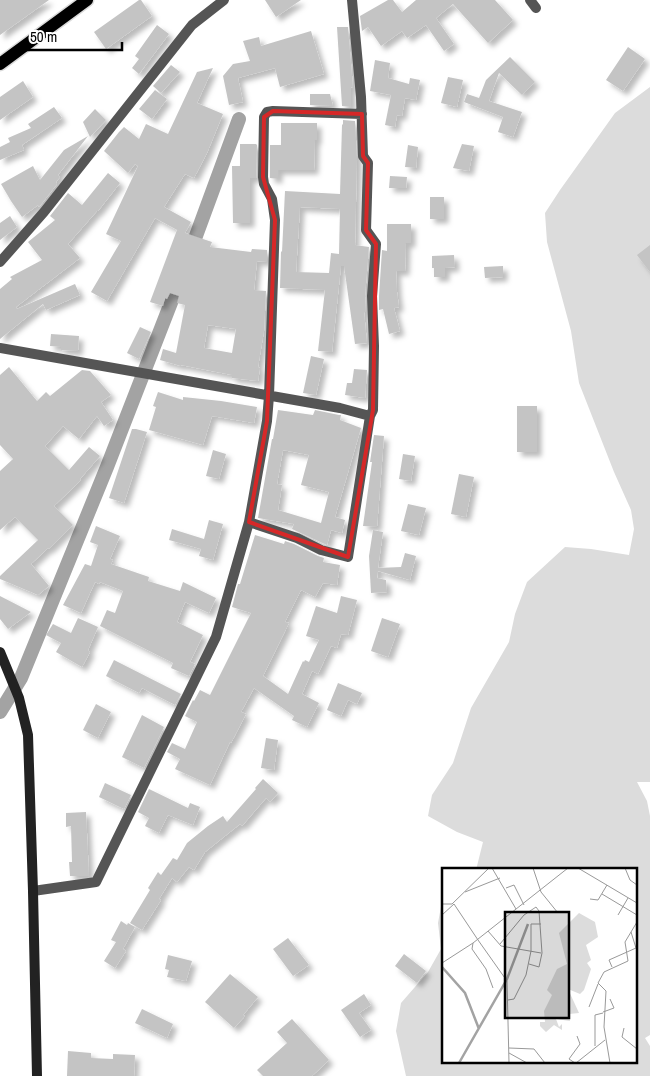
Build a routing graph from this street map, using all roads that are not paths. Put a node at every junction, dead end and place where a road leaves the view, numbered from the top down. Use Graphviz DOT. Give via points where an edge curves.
graph roads {
  1 [pos="87,0"];
  2 [pos="224,0"];
  3 [pos="352,0"];
  4 [pos="0,64"];
  5 [pos="362,114"];
  6 [pos="0,262"];
  7 [pos="0,348"];
  8 [pos="269,396"];
  9 [pos="370,416"];
  10 [pos="249,522"];
  11 [pos="0,652"];
  12 [pos="33,891"];
  13 [pos="37,1076"];
  1 -- 4 [label="main road"];
  2 -- 6 [label="street" via="192,25 44,212"];
  3 -- 5 [label="street"];
  5 -- 8 [label="street" via="272,111 264,117 262,177 272,199 275,220"];
  5 -- 9 [label="street" via="363,156 368,163 366,230 376,244"];
  7 -- 8 [label="street"];
  8 -- 9 [label="street"];
  8 -- 10 [label="street"];
  9 -- 10 [label="street" via="348,557"];
  10 -- 12 [label="street" via="216,637 96,882"];
  11 -- 12 [label="main road" via="19,698 28,734"];
  12 -- 13 [label="main road"];
}
